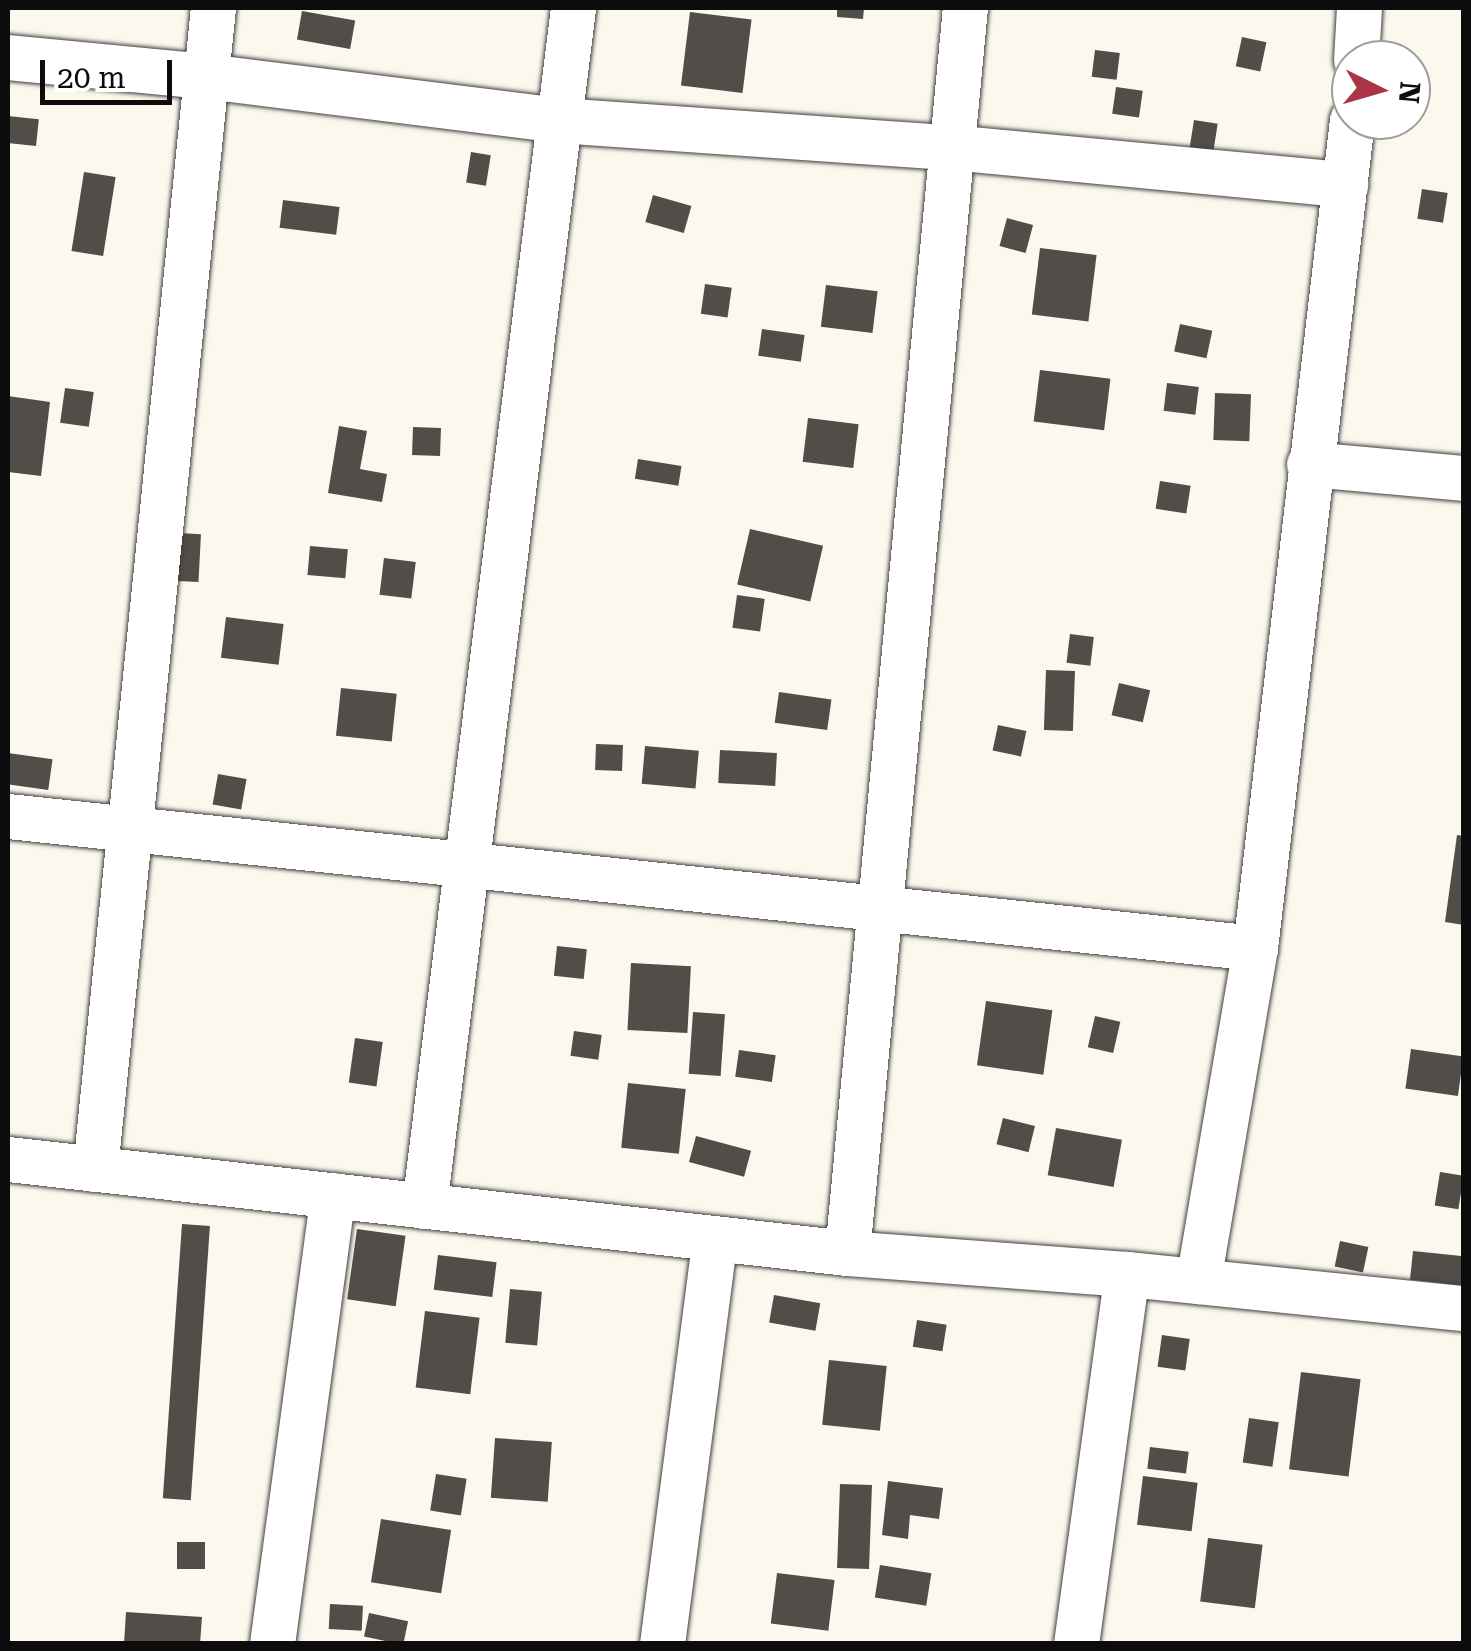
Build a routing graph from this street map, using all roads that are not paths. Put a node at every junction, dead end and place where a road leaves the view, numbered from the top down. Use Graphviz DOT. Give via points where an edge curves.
graph roads {
  1 [pos="213,8"];
  2 [pos="572,8"];
  3 [pos="964,8"];
  4 [pos="1359,8"];
  5 [pos="1357,40"];
  6 [pos="8,57"];
  7 [pos="206,76"];
  8 [pos="560,120"];
  9 [pos="1350,140"];
  10 [pos="950,147"];
  11 [pos="1345,184"];
  12 [pos="1308,464"];
  13 [pos="1464,478"];
  14 [pos="8,816"];
  15 [pos="130,828"];
  16 [pos="466,864"];
  17 [pos="880,906"];
  18 [pos="1254,948"];
  19 [pos="8,1159"];
  20 [pos="95,1169"];
  21 [pos="333,1196"];
  22 [pos="424,1206"];
  23 [pos="715,1238"];
  24 [pos="847,1253"];
  25 [pos="1127,1274"];
  26 [pos="1198,1281"];
  27 [pos="1464,1308"];
  28 [pos="272,1644"];
  29 [pos="662,1644"];
  30 [pos="1076,1644"];
  1 -- 7 [label="street"];
  2 -- 8 [label="street"];
  3 -- 10 [label="street"];
  4 -- 5 [label="street"];
  6 -- 7 [label="street"];
  7 -- 8 [label="street"];
  7 -- 15 [label="street"];
  8 -- 10 [label="street"];
  8 -- 16 [label="street"];
  9 -- 11 [label="street"];
  10 -- 11 [label="street"];
  10 -- 17 [label="street"];
  11 -- 12 [label="street"];
  12 -- 13 [label="street"];
  12 -- 18 [label="street"];
  14 -- 15 [label="street"];
  15 -- 16 [label="street"];
  15 -- 20 [label="street"];
  16 -- 17 [label="street"];
  16 -- 22 [label="street"];
  17 -- 18 [label="street"];
  17 -- 24 [label="street"];
  18 -- 26 [label="street"];
  19 -- 20 [label="street"];
  20 -- 21 [label="street"];
  21 -- 22 [label="street"];
  21 -- 28 [label="street"];
  22 -- 23 [label="street"];
  23 -- 24 [label="street"];
  23 -- 29 [label="street"];
  24 -- 25 [label="street"];
  25 -- 26 [label="street"];
  25 -- 30 [label="street"];
  26 -- 27 [label="street"];
}
